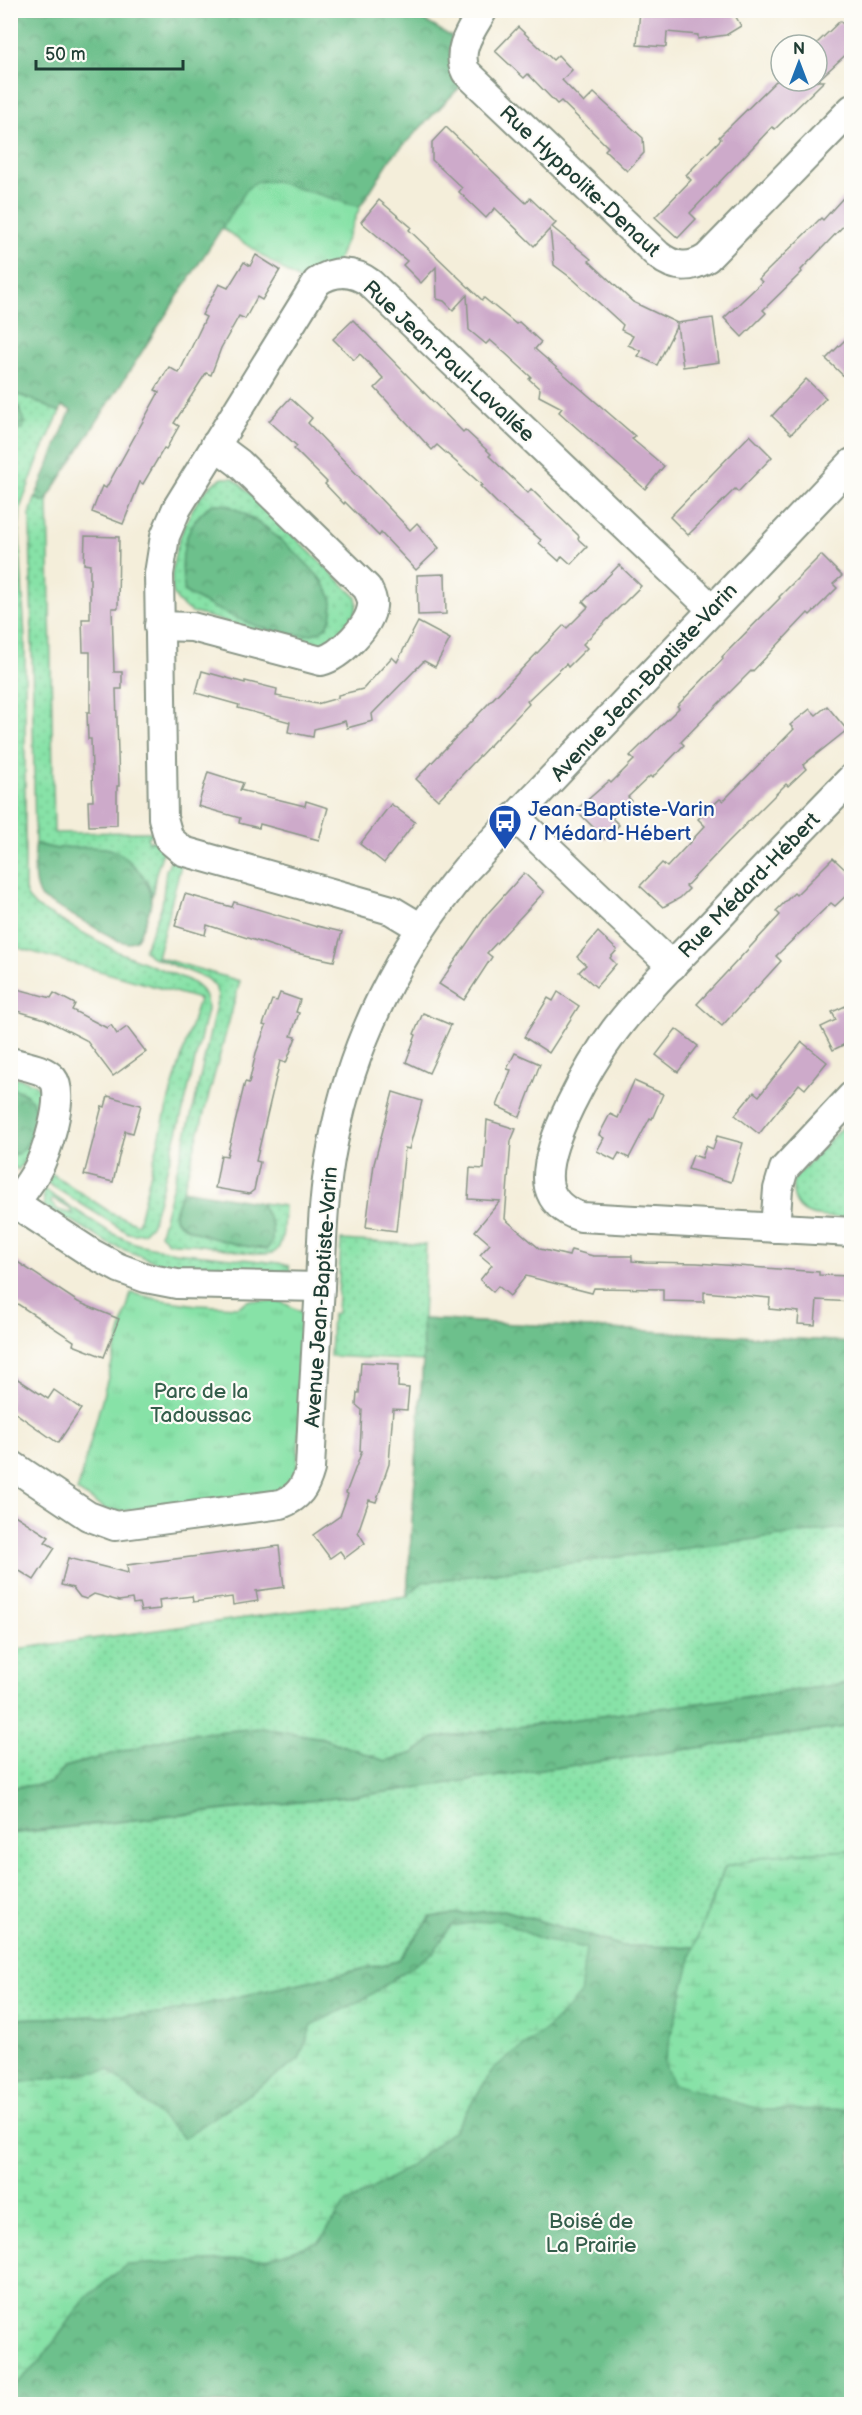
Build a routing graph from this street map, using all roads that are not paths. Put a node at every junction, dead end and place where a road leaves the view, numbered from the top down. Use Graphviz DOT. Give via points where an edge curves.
graph roads {
  1 [pos="483,10"];
  2 [pos="852,109"];
  3 [pos="214,446"];
  4 [pos="852,463"];
  5 [pos="712,609"];
  6 [pos="159,626"];
  7 [pos="852,778"];
  8 [pos="515,817"];
  9 [pos="421,928"];
  10 [pos="672,966"];
  11 [pos="10,1062"];
  12 [pos="852,1096"];
  13 [pos="13,1201"];
  14 [pos="775,1228"];
  15 [pos="852,1232"];
  16 [pos="320,1287"];
  17 [pos="10,1464"];
  1 -- 2 [label="street, Rue Hyppolite-Denaut" via="463,49 466,72 658,255 673,264 691,265 707,258"];
  3 -- 5 [label="street, Rue Jean-Paul-Lavallée" via="309,291 325,277 355,274 370,283"];
  3 -- 6 [label="street, Rue Jean-Paul-Lavallée" via="177,508 165,537 160,554"];
  3 -- 6 [label="street" via="239,463 367,588 371,597 369,616 340,652 321,661 192,627"];
  4 -- 5 [label="street, Avenue Jean-Baptiste-Varin"];
  5 -- 8 [label="street, Avenue Jean-Baptiste-Varin"];
  6 -- 9 [label="street, Rue Jean-Paul-Lavallée" via="163,818 175,845 199,856 391,910"];
  7 -- 10 [label="street, Rue Médard-Hébert"];
  8 -- 9 [label="street, Avenue Jean-Baptiste-Varin" via="460,877"];
  8 -- 10 [label="street, Rue Médard-Hébert"];
  9 -- 16 [label="street, Avenue Jean-Baptiste-Varin" via="373,1017 344,1098 333,1141 322,1219"];
  10 -- 14 [label="street, Rue Médard-Hébert" via="616,1028 582,1081 552,1157 549,1187 557,1202 581,1217"];
  11 -- 13 [label="street" via="47,1074 59,1094 42,1160"];
  12 -- 14 [label="street" via="784,1169"];
  13 -- 16 [label="street" via="98,1257 146,1278 177,1284"];
  14 -- 15 [label="street, Rue Médard-Hébert"];
  16 -- 17 [label="street, Avenue Jean-Baptiste-Varin" via="310,1468 303,1489 291,1501 115,1526 88,1516"];
}
